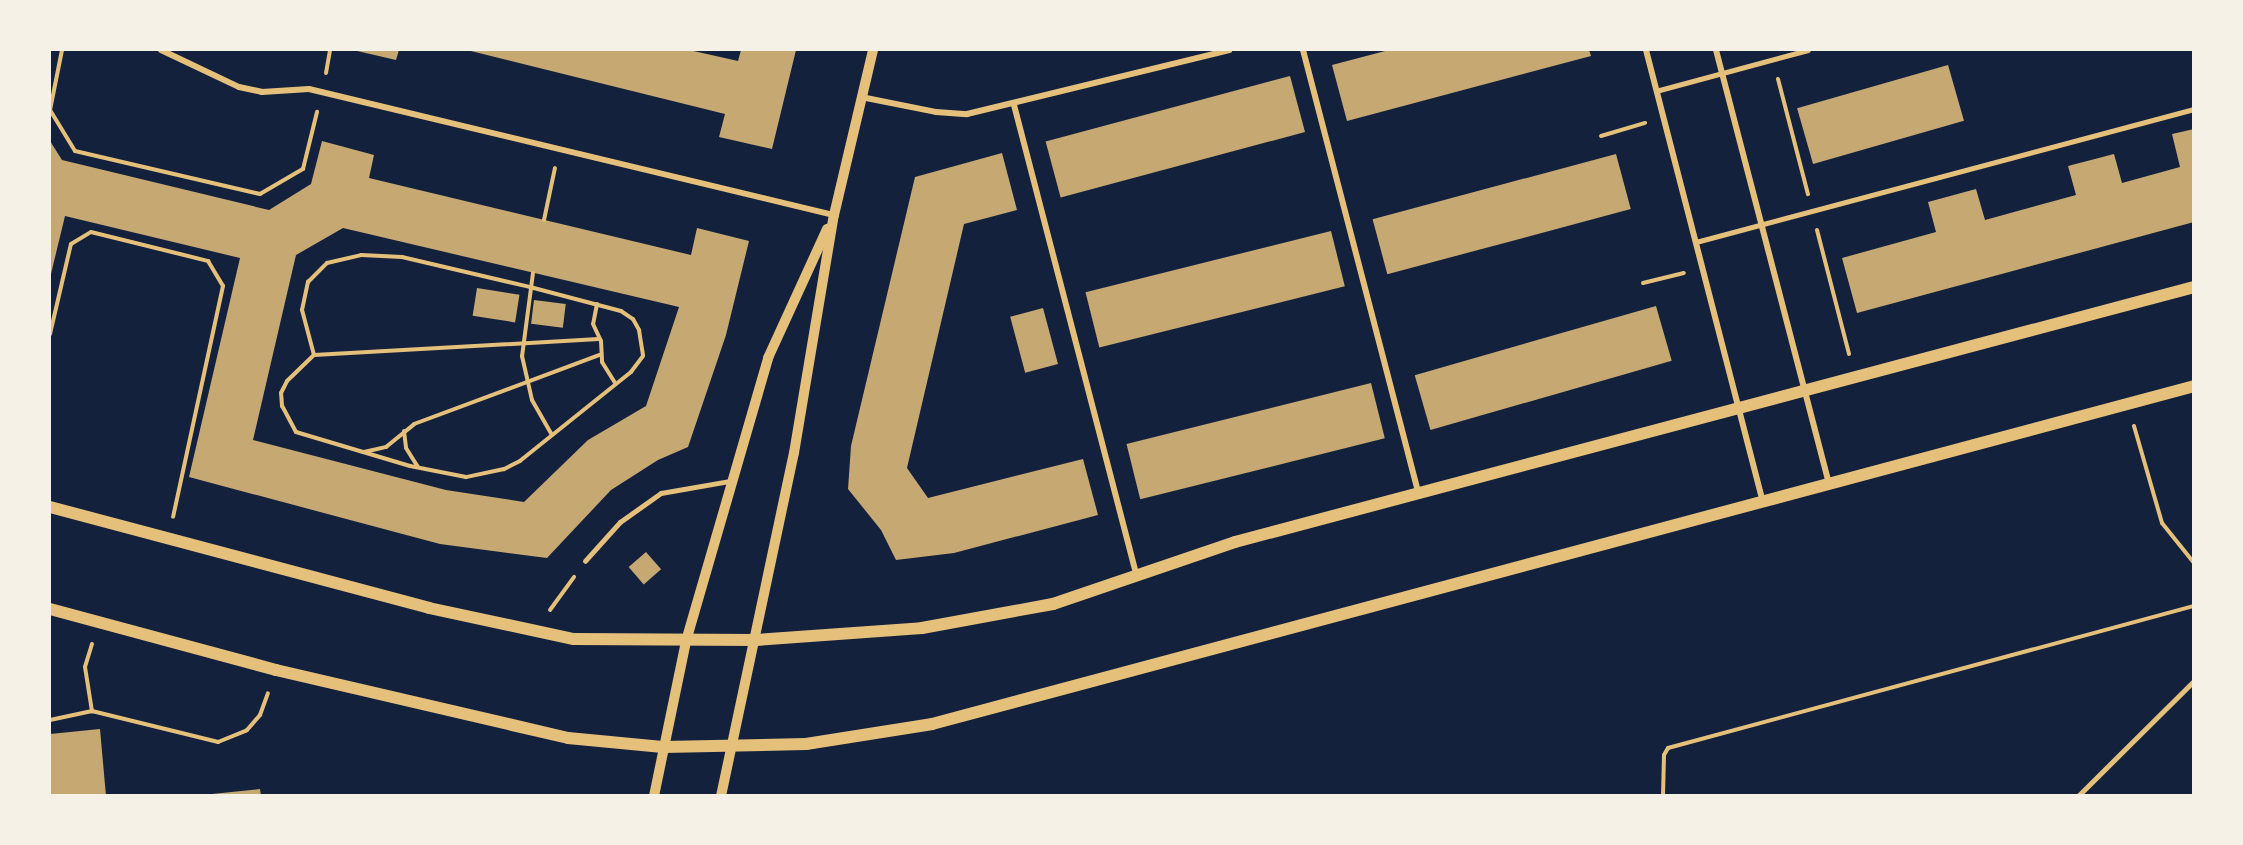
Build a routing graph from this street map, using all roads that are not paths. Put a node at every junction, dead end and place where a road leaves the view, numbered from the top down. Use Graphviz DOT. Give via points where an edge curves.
graph roads {
  1 [pos="161,50"];
  2 [pos="873,50"];
  3 [pos="1229,50"];
  4 [pos="1303,50"];
  5 [pos="1646,50"];
  6 [pos="1716,50"];
  7 [pos="1808,50"];
  8 [pos="1722,72"];
  9 [pos="1656,91"];
  10 [pos="861,98"];
  11 [pos="1014,105"];
  12 [pos="2193,109"];
  13 [pos="834,215"];
  14 [pos="1761,224"];
  15 [pos="1696,242"];
  16 [pos="2193,287"];
  17 [pos="2193,386"];
  18 [pos="1805,391"];
  19 [pos="1739,408"];
  20 [pos="733,481"];
  21 [pos="1829,483"];
  22 [pos="1419,494"];
  23 [pos="1763,501"];
  24 [pos="50,507"];
  25 [pos="585,561"];
  26 [pos="1137,576"];
  27 [pos="50,609"];
  28 [pos="756,640"];
  29 [pos="686,641"];
  30 [pos="2193,681"];
  31 [pos="663,747"];
  32 [pos="732,747"];
  33 [pos="654,795"];
  34 [pos="721,795"];
  35 [pos="2078,795"];
  1 -- 13 [label="street" via="239,87 261,92 309,89"];
  2 -- 10 [label="street"];
  3 -- 11 [label="street"];
  4 -- 22 [label="street"];
  5 -- 9 [label="street"];
  6 -- 8 [label="street"];
  7 -- 8 [label="lane"];
  8 -- 9 [label="lane"];
  8 -- 14 [label="street"];
  9 -- 15 [label="street"];
  10 -- 11 [label="street" via="951,114"];
  10 -- 13 [label="street"];
  11 -- 26 [label="street"];
  12 -- 14 [label="lane"];
  13 -- 20 [label="street" via="768,358"];
  13 -- 28 [label="street" via="794,453"];
  14 -- 15 [label="lane"];
  14 -- 18 [label="street"];
  15 -- 19 [label="street"];
  16 -- 18 [label="main road"];
  17 -- 21 [label="main road"];
  18 -- 19 [label="main road"];
  18 -- 21 [label="street"];
  19 -- 22 [label="main road"];
  19 -- 23 [label="street"];
  20 -- 25 [label="lane" via="661,493 620,522"];
  20 -- 29 [label="street"];
  21 -- 23 [label="main road"];
  22 -- 26 [label="main road" via="1234,542"];
  23 -- 32 [label="main road" via="932,724 806,744"];
  24 -- 29 [label="main road" via="534,633 574,639"];
  26 -- 28 [label="main road" via="1053,604 999,616 922,628"];
  27 -- 31 [label="main road" via="276,670 568,738"];
  28 -- 29 [label="main road"];
  28 -- 32 [label="street"];
  29 -- 31 [label="street"];
  30 -- 35 [label="lane"];
  31 -- 32 [label="main road"];
  31 -- 33 [label="street"];
  32 -- 34 [label="street"];
}
